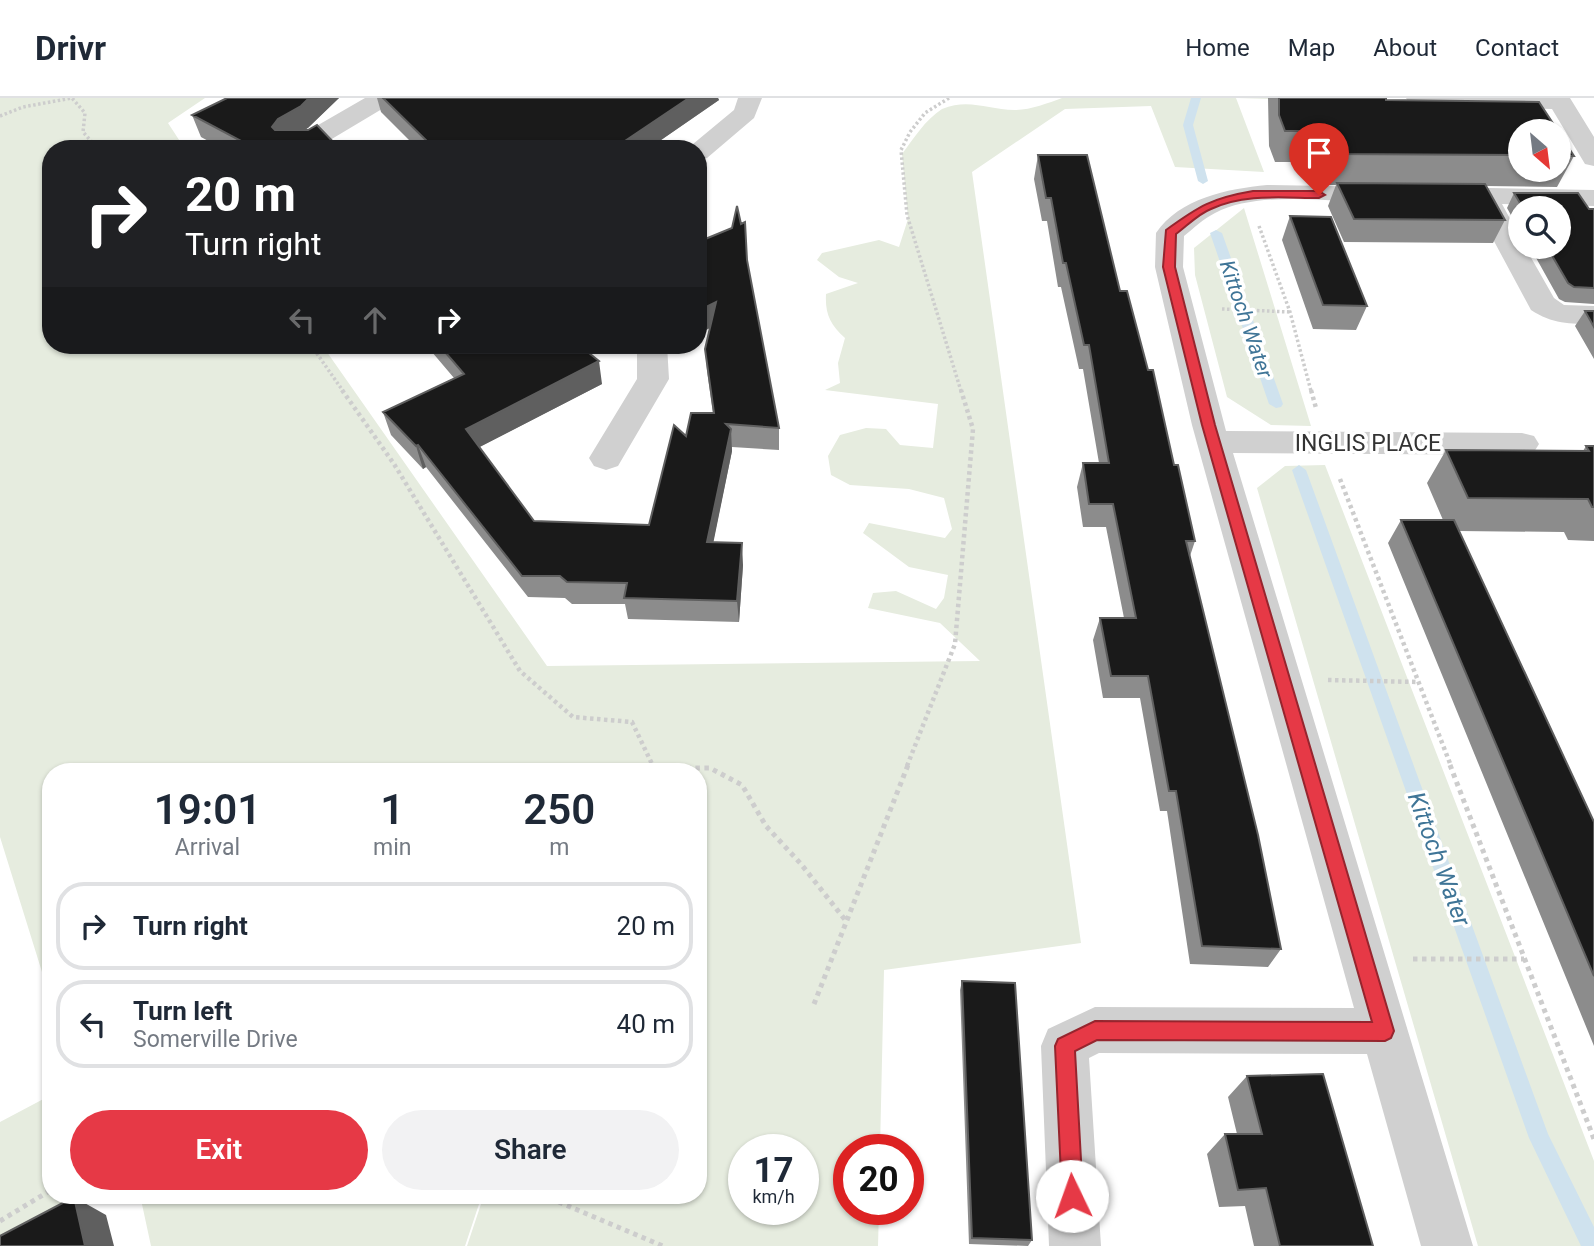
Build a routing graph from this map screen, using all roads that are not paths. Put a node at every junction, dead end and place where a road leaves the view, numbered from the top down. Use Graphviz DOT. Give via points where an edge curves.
graph roads {
  1 [pos="383,98"];
  2 [pos="750,98"];
  3 [pos="1418,98"];
  4 [pos="1559,100"];
  5 [pos="311,140"];
  6 [pos="707,145"];
  7 [pos="1594,158"];
  8 [pos="1483,195"];
  9 [pos="1594,198"];
  10 [pos="1594,315"];
  11 [pos="652,354"];
  12 [pos="1214,442"];
  13 [pos="1522,444"];
  14 [pos="606,458"];
  15 [pos="1385,1031"];
  16 [pos="1074,1246"];
  17 [pos="1447,1246"];
  1 -- 5 [label="street"];
  2 -- 6 [label="street" via="746,113"];
  3 -- 4 [label="street"];
  4 -- 7 [label="street"];
  8 -- 9 [label="street"];
  8 -- 10 [label="street" via="1542,304 1558,314"];
  8 -- 12 [label="street" via="1248,195 1205,207 1170,233 1169,267"];
  11 -- 14 [label="street" via="653,379"];
  12 -- 13 [label="street, INGLIS PLACE"];
  12 -- 15 [label="street"];
  15 -- 16 [label="street" via="1095,1030 1065,1046"];
  15 -- 17 [label="street"];
}
